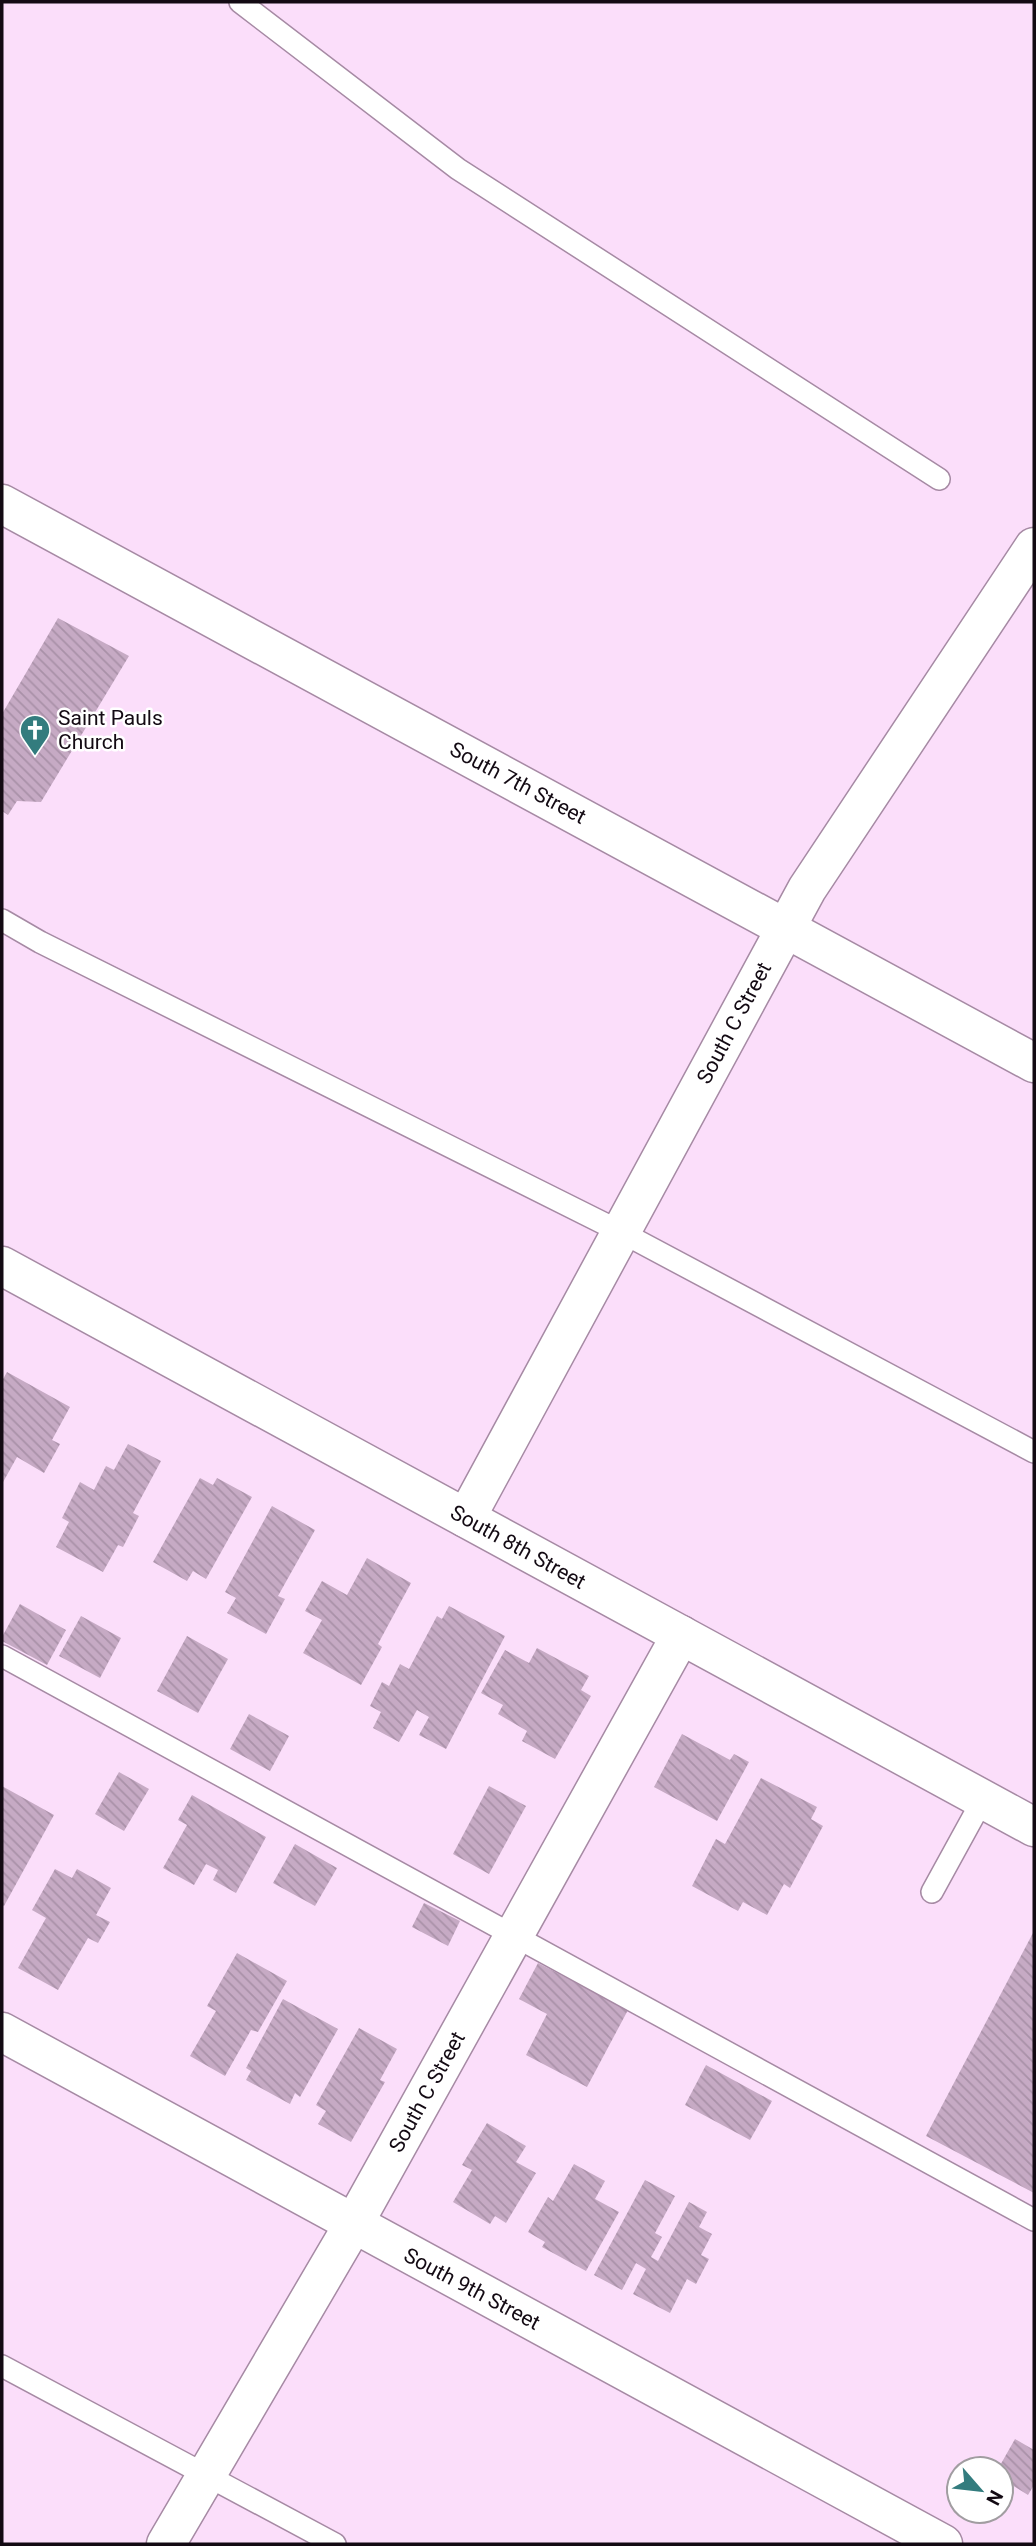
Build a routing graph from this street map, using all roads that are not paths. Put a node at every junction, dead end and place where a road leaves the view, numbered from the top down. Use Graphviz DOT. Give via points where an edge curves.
graph roads {
  1 [pos="240,2"];
  2 [pos="939,479"];
  3 [pos="2,504"];
  4 [pos="1031,559"];
  5 [pos="2,920"];
  6 [pos="786,928"];
  7 [pos="1034,1063"];
  8 [pos="621,1231"];
  9 [pos="2,1266"];
  10 [pos="1034,1452"];
  11 [pos="467,1518"];
  12 [pos="681,1635"];
  13 [pos="2,1656"];
  14 [pos="983,1799"];
  15 [pos="1034,1827"];
  16 [pos="932,1892"];
  17 [pos="514,1935"];
  18 [pos="2,2032"];
  19 [pos="1034,2220"];
  20 [pos="353,2225"];
  21 [pos="2,2366"];
  22 [pos="206,2476"];
  23 [pos="166,2544"];
  24 [pos="335,2544"];
  25 [pos="943,2544"];
  1 -- 2 [label="lane" via="458,169"];
  3 -- 6 [label="main road, South 7th Street"];
  4 -- 6 [label="main road, South C Street" via="807,889"];
  5 -- 8 [label="lane"];
  6 -- 7 [label="main road, South 7th Street"];
  6 -- 8 [label="main road, South C Street"];
  8 -- 10 [label="lane"];
  8 -- 11 [label="main road, South C Street"];
  9 -- 11 [label="main road, South 8th Street"];
  11 -- 12 [label="main road, South 8th Street"];
  12 -- 14 [label="main road, South 8th Street"];
  12 -- 17 [label="main road, South C Street"];
  13 -- 17 [label="lane"];
  14 -- 15 [label="main road, South 8th Street"];
  14 -- 16 [label="lane"];
  17 -- 19 [label="lane"];
  17 -- 20 [label="main road, South C Street"];
  18 -- 20 [label="main road, South 9th Street"];
  20 -- 22 [label="main road, South C Street"];
  20 -- 25 [label="main road, South 9th Street"];
  21 -- 22 [label="lane"];
  22 -- 23 [label="main road, South C Street"];
  22 -- 24 [label="lane"];
}
